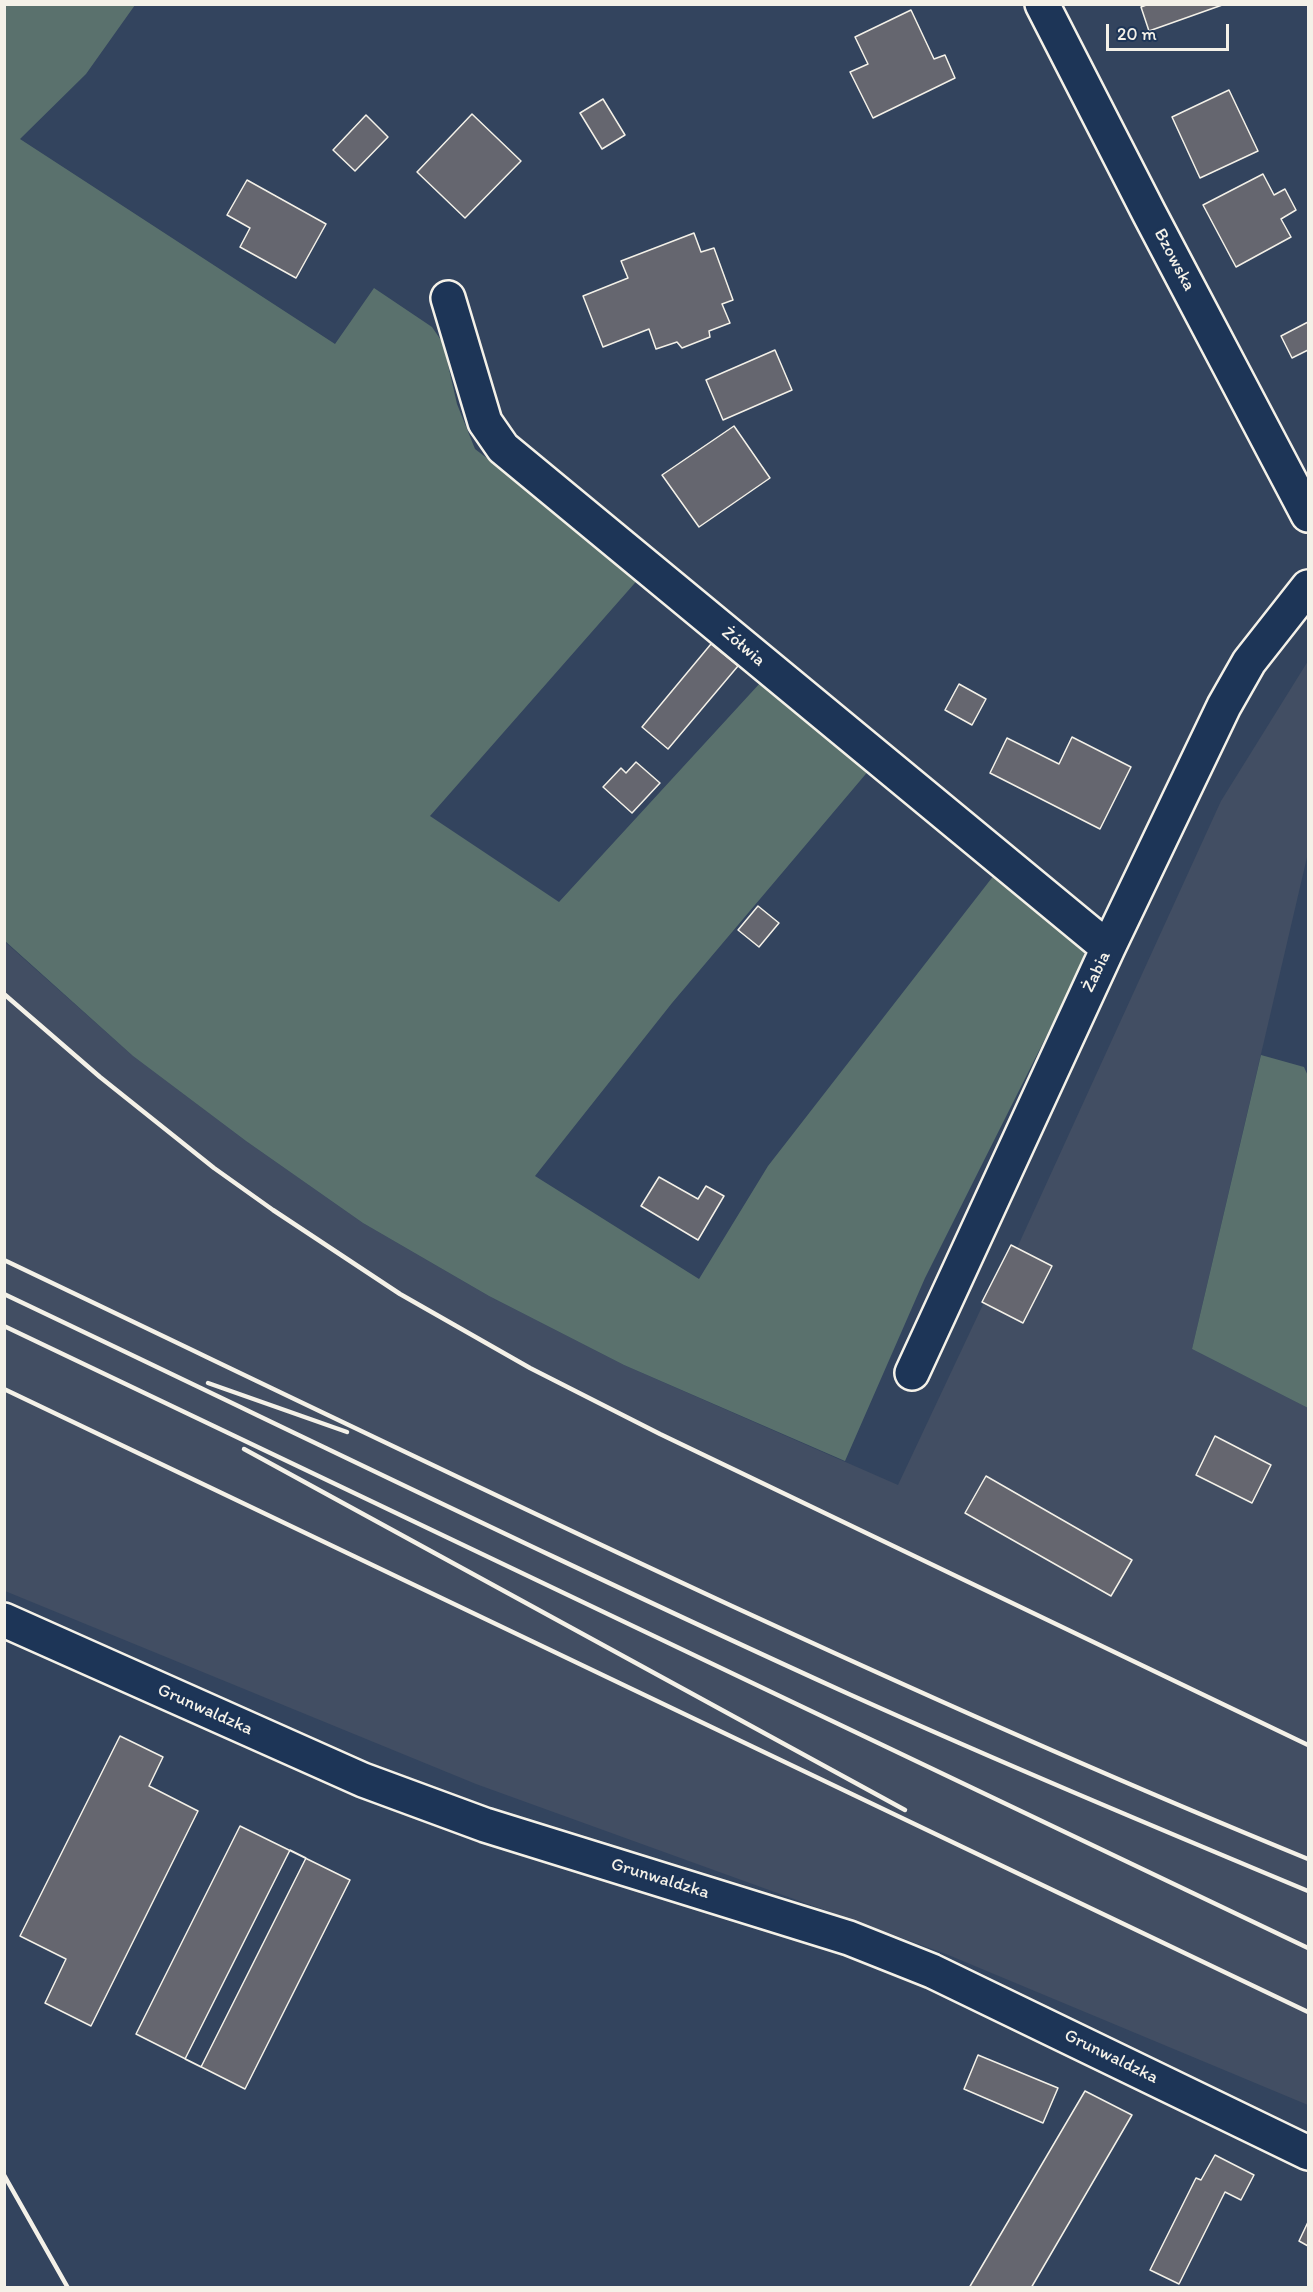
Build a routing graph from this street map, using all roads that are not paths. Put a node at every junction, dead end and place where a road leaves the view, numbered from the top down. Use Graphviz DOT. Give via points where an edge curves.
graph roads {
  1 [pos="1042,4"];
  2 [pos="448,298"];
  3 [pos="1308,515"];
  4 [pos="1308,587"];
  5 [pos="1108,948"];
  6 [pos="912,1373"];
  7 [pos="4,1620"];
  8 [pos="1308,2153"];
  1 -- 3 [label="street, Bzowska"];
  2 -- 5 [label="street, Żółwia" via="485,423 503,448"];
  4 -- 5 [label="street, Żabia" via="1250,662 1224,706"];
  5 -- 6 [label="street, Żabia"];
  7 -- 8 [label="street, Grunwaldzka" via="363,1780 485,1825 849,1938 932,1971"];
}
